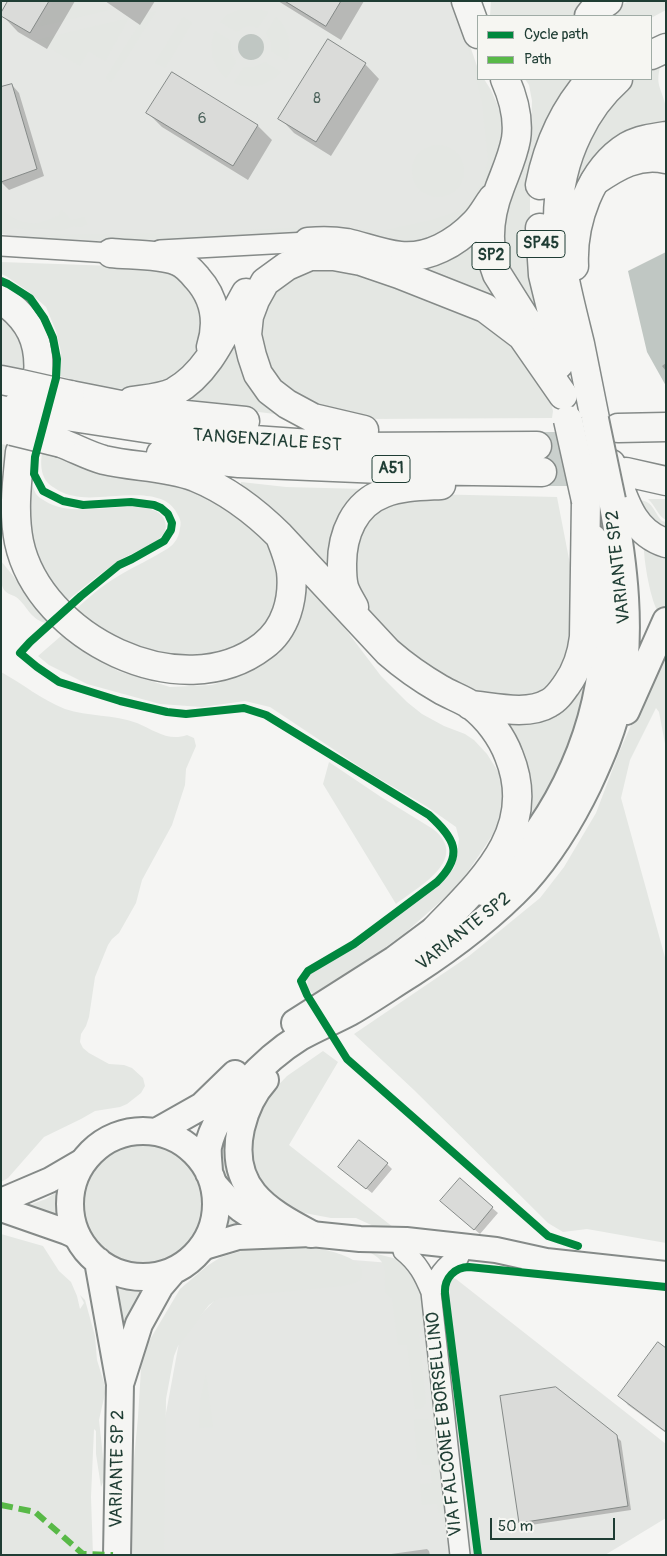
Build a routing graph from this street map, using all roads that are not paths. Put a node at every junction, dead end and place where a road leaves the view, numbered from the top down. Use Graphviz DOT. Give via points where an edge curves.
graph roads {
  1 [pos="466,1"];
  2 [pos="479,1"];
  3 [pos="608,1"];
  4 [pos="590,15"];
  5 [pos="666,27"];
  6 [pos="477,31"];
  7 [pos="652,34"];
  8 [pos="666,48"];
  9 [pos="652,55"];
  10 [pos="506,80"];
  11 [pos="590,80"];
  12 [pos="617,80"];
  13 [pos="666,136"];
  14 [pos="666,159"];
  15 [pos="595,181"];
  16 [pos="499,188"];
  17 [pos="308,242"];
  18 [pos="1,246"];
  19 [pos="111,253"];
  20 [pos="1,299"];
  21 [pos="580,347"];
  22 [pos="199,372"];
  23 [pos="13,401"];
  24 [pos="117,403"];
  25 [pos="68,405"];
  26 [pos="565,407"];
  27 [pos="666,427"];
  28 [pos="364,430"];
  29 [pos="612,440"];
  30 [pos="60,443"];
  31 [pos="666,446"];
  32 [pos="666,472"];
  33 [pos="666,481"];
  34 [pos="1,496"];
  35 [pos="586,501"];
  36 [pos="280,536"];
  37 [pos="666,543"];
  38 [pos="666,621"];
  39 [pos="378,642"];
  40 [pos="470,705"];
  41 [pos="582,796"];
  42 [pos="436,929"];
  43 [pos="352,1011"];
  44 [pos="156,1132"];
  45 [pos="86,1160"];
  46 [pos="211,1177"];
  47 [pos="1,1201"];
  48 [pos="1,1209"];
  49 [pos="310,1234"];
  50 [pos="78,1237"];
  51 [pos="360,1240"];
  52 [pos="201,1248"];
  53 [pos="403,1251"];
  54 [pos="458,1257"];
  55 [pos="98,1261"];
  56 [pos="546,1261"];
  57 [pos="172,1272"];
  58 [pos="666,1274"];
  59 [pos="431,1292"];
  60 [pos="120,1384"];
  61 [pos="116,1555"];
  62 [pos="460,1555"];
  1 -- 6 [label="main road"];
  2 -- 6 [label="main road"];
  3 -- 4 [label="main road"];
  5 -- 7 [label="main road"];
  8 -- 9 [label="main road"];
  10 -- 16 [label="main road, SP2" via="514,101 516,137 508,169"];
  11 -- 26 [label="main road, SP45" via="558,128 539,191 543,275 552,312"];
  12 -- 21 [label="main road, SP45" via="595,102 581,126 565,163 558,196 560,254"];
  13 -- 15 [label="main road" via="628,146"];
  14 -- 15 [label="main road" via="636,158"];
  15 -- 21 [label="main road" via="578,226 574,254"];
  16 -- 17 [label="main road" via="476,223 437,250 400,256 346,243"];
  16 -- 26 [label="main road, SP2" via="490,227 492,262 552,360"];
  17 -- 19 [label="street"];
  17 -- 22 [label="main road" via="282,252 258,271 222,339"];
  18 -- 19 [label="street"];
  19 -- 22 [label="main road" via="176,260 205,287 212,300 215,336"];
  20 -- 23 [label="main road" via="23,317 38,352"];
  21 -- 29 [label="main road, SP45"];
  22 -- 24 [label="main road" via="173,392"];
  23 -- 25 [label="main road, TANGENZIALE EST / A51, bridge"];
  23 -- 30 [label="main road, A51, bridge"];
  24 -- 25 [label="main road"];
  24 -- 28 [label="main road" via="156,412"];
  25 -- 28 [label="main road, TANGENZIALE EST / A51" via="197,436 353,447 535,437"];
  26 -- 28 [label="main road" via="522,336 484,308 361,261 310,256 287,266 265,282 254,300 247,335 252,356 258,374 270,391 287,404 313,418"];
  26 -- 35 [label="main road, SP2, bridge"];
  27 -- 29 [label="main road"];
  29 -- 31 [label="main road"];
  29 -- 32 [label="main road"];
  29 -- 33 [label="main road"];
  29 -- 37 [label="main road" via="630,513 646,534"];
  29 -- 41 [label="main road, VARIANTE SP2 / SP2, bridge" via="612,500 624,588 624,661 620,697 610,730"];
  30 -- 36 [label="main road" via="103,459 195,478 242,503"];
  30 -- 39 [label="main road, TANGENZIALE EST / A51" via="240,463 542,472 495,483 394,490 383,493 363,507 344,540 342,580 354,607"];
  34 -- 36 [label="main road" via="20,452 15,500 19,543 32,577 43,594 70,623 90,638 128,658 162,667 196,670 220,667 256,652 275,636 286,616 291,593 289,561"];
  35 -- 40 [label="main road" via="584,637 570,680 549,704 536,708 516,710"];
  35 -- 42 [label="main road, VARIANTE SP2 / SP2" via="598,570 603,650 588,729 578,758 555,803 527,844 489,887"];
  36 -- 39 [label="main road"];
  38 -- 41 [label="main road" via="627,709"];
  39 -- 40 [label="main road" via="416,674"];
  40 -- 42 [label="main road" via="485,718 507,751 517,782 517,808 509,837 482,882"];
  41 -- 43 [label="main road, VARIANTE SP2 / SP2" via="568,826 549,852 525,882 495,911 422,966"];
  42 -- 44 [label="main road, VARIANTE SP2 / SP2" via="394,960 274,1036 202,1106"];
  43 -- 46 [label="main road, VARIANTE SP2 / SP2" via="299,1038 246,1082 232,1098 208,1148"];
  43 -- 49 [label="main road" via="297,1050 262,1083 249,1105 240,1132 239,1160 254,1194 273,1212"];
  44 -- 45 [label="main road, SP2" via="129,1132 117,1136 94,1150"];
  44 -- 46 [label="main road, SP2" via="169,1135 190,1148"];
  45 -- 47 [label="street"];
  45 -- 50 [label="main road, SP2" via="78,1171 71,1196 72,1222"];
  46 -- 49 [label="street" via="228,1199 247,1214"];
  46 -- 52 [label="main road, SP2" via="216,1213"];
  48 -- 50 [label="street"];
  49 -- 51 [label="street"];
  49 -- 52 [label="street" via="238,1236"];
  50 -- 55 [label="main road, SP2"];
  51 -- 53 [label="street"];
  51 -- 56 [label="street" via="406,1240 496,1250"];
  52 -- 57 [label="main road, SP2"];
  53 -- 54 [label="street"];
  53 -- 59 [label="street, VIA FALCONE E BORSELLINO" via="417,1263"];
  54 -- 56 [label="street"];
  54 -- 59 [label="street, VIA FALCONE E BORSELLINO" via="441,1272"];
  55 -- 57 [label="main road, SP2" via="131,1276"];
  55 -- 60 [label="main road, VARIANTE SP 2 / SP2"];
  56 -- 58 [label="street"];
  57 -- 60 [label="main road, VARIANTE SP 2 / SP2" via="160,1286 139,1324"];
  59 -- 62 [label="street, VIA FALCONE E BORSELLINO"];
  60 -- 61 [label="main road, VARIANTE SP 2 / SP2"];
}
